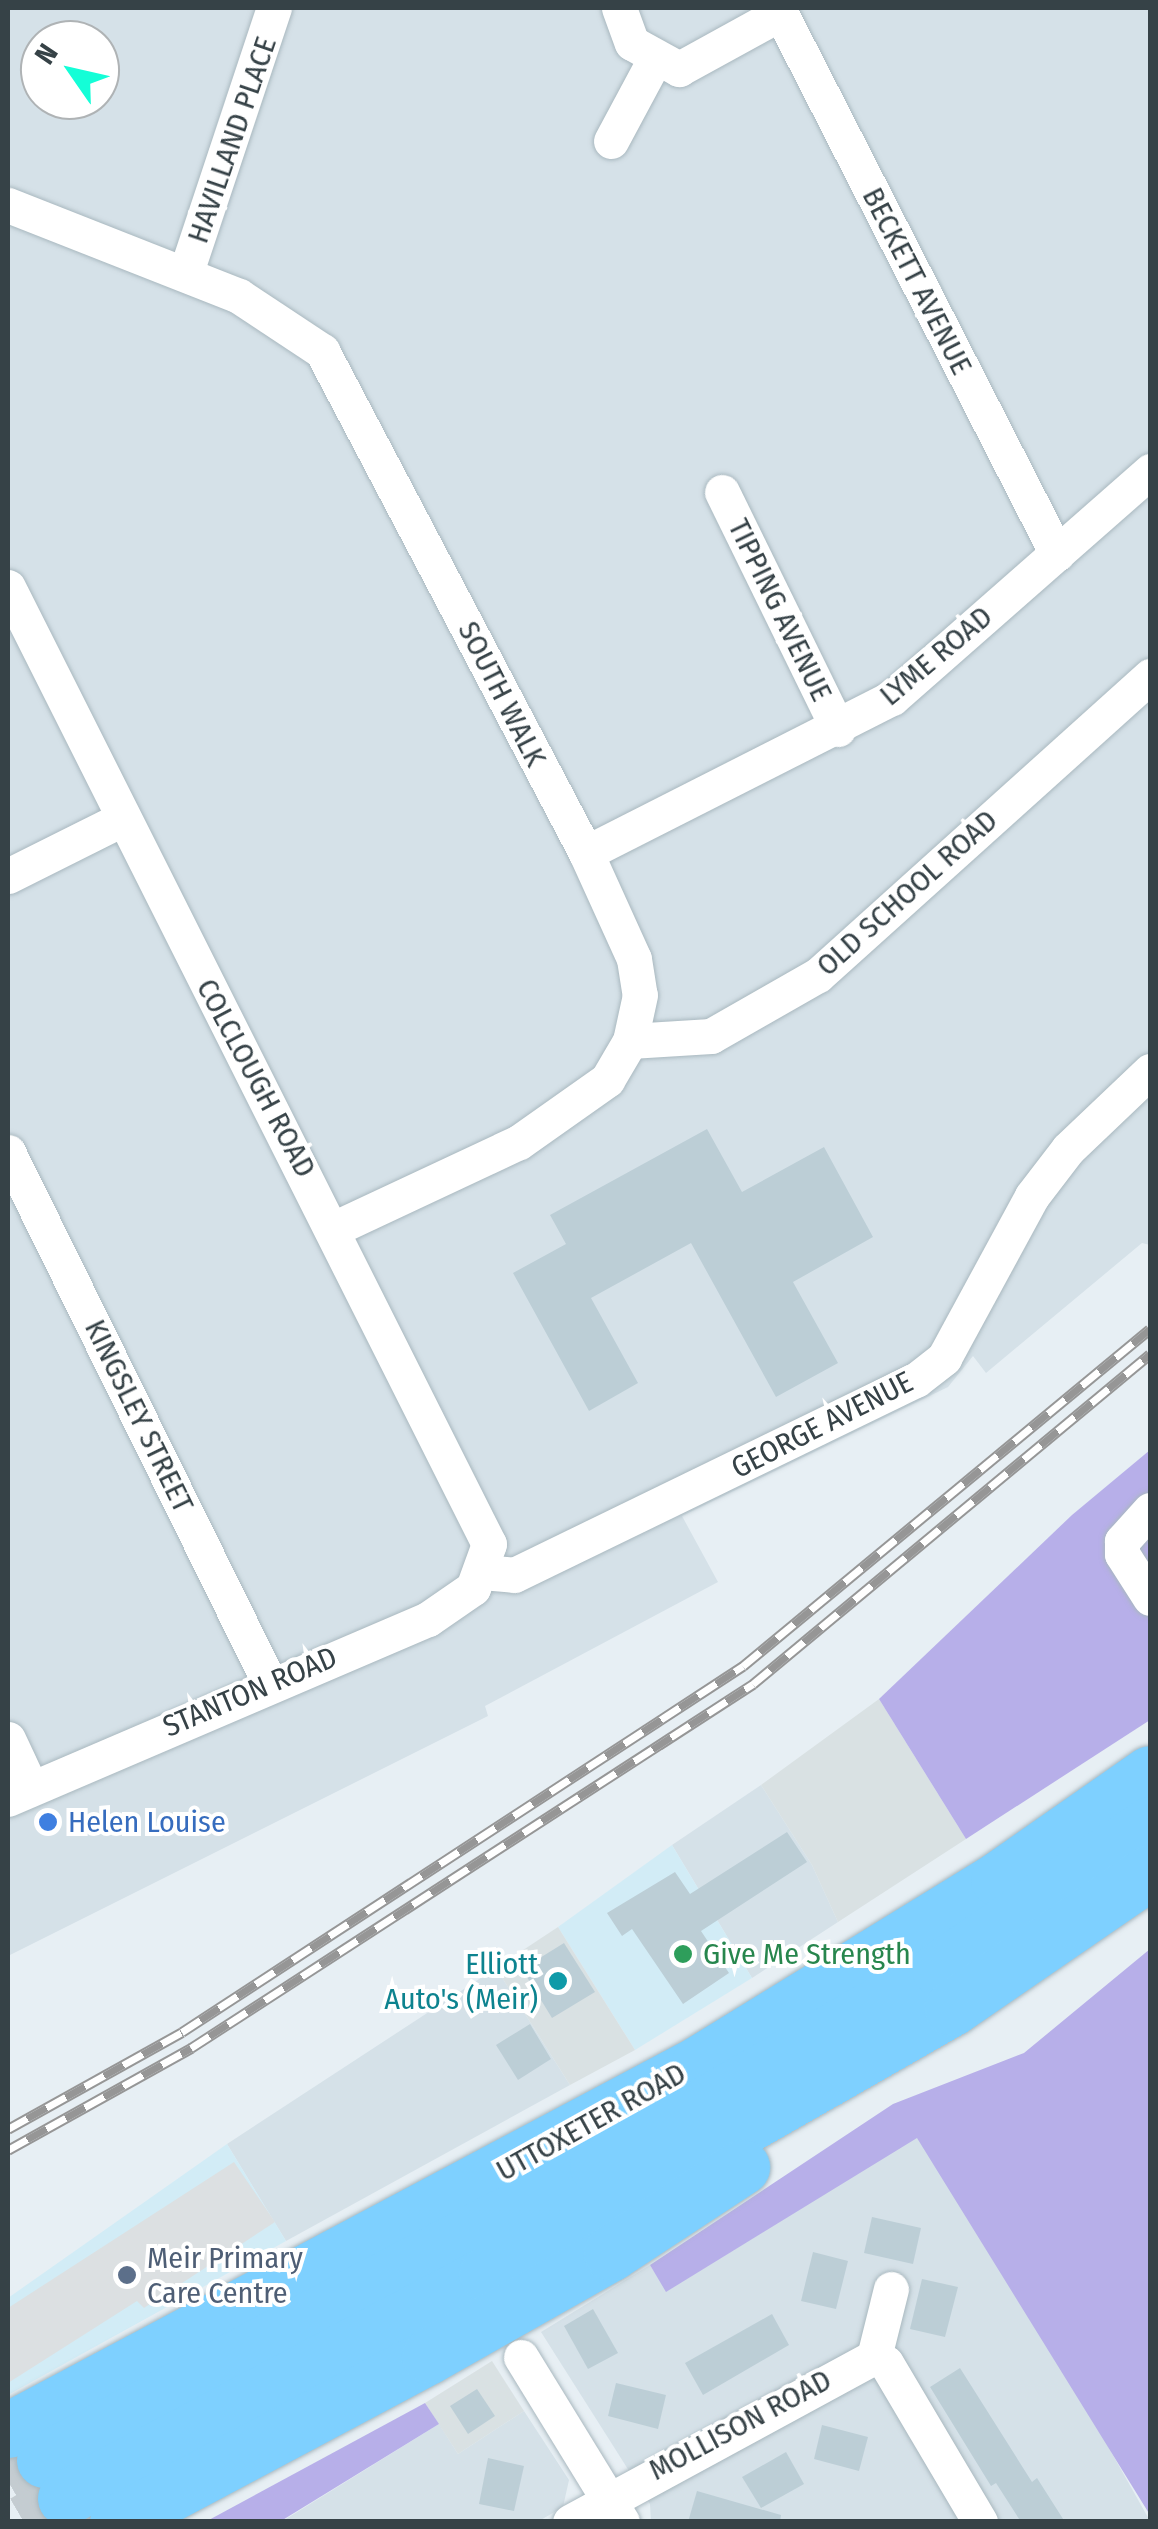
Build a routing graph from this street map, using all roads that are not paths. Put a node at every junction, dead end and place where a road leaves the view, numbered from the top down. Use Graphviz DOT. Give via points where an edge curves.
graph roads {
  1 [pos="274,8"];
  2 [pos="619,8"];
  3 [pos="780,10"];
  4 [pos="654,59"];
  5 [pos="611,141"];
  6 [pos="8,204"];
  7 [pos="186,272"];
  8 [pos="1150,471"];
  9 [pos="722,492"];
  10 [pos="1056,554"];
  11 [pos="8,587"];
  12 [pos="1150,676"];
  13 [pos="838,729"];
  14 [pos="120,820"];
  15 [pos="586,853"];
  16 [pos="8,876"];
  17 [pos="630,1040"];
  18 [pos="1150,1072"];
  19 [pos="8,1152"];
  20 [pos="335,1228"];
  21 [pos="1150,1510"];
  22 [pos="482,1572"];
  23 [pos="1150,1598"];
  24 [pos="268,1682"];
  25 [pos="8,1739"];
  26 [pos="1150,1773"];
  27 [pos="20,1793"];
  28 [pos="1150,1824"];
  29 [pos="1150,1872"];
  30 [pos="952,2008"];
  31 [pos="891,2288"];
  32 [pos="521,2357"];
  33 [pos="874,2357"];
  34 [pos="39,2463"];
  35 [pos="615,2509"];
  36 [pos="117,2522"];
  37 [pos="570,2522"];
  38 [pos="980,2522"];
  1 -- 7 [label="street, HAVILLAND PLACE"];
  2 -- 4 [label="street" via="632,43"];
  3 -- 4 [label="street" via="679,69"];
  3 -- 10 [label="street, BECKETT AVENUE"];
  4 -- 5 [label="street"];
  6 -- 7 [label="street, SOUTH WALK"];
  7 -- 15 [label="street, SOUTH WALK" via="275,315 322,351 340,376"];
  8 -- 10 [label="street, LYME ROAD"];
  9 -- 13 [label="street, TIPPING AVENUE"];
  10 -- 13 [label="street, LYME ROAD" via="892,698"];
  11 -- 14 [label="street, COLCLOUGH ROAD"];
  12 -- 17 [label="street, OLD SCHOOL ROAD" via="818,975 711,1036"];
  13 -- 15 [label="street, LYME ROAD"];
  14 -- 16 [label="street"];
  14 -- 20 [label="street, COLCLOUGH ROAD"];
  15 -- 17 [label="street, SOUTH WALK" via="634,959 640,996"];
  17 -- 20 [label="street, SOUTH WALK" via="608,1080 519,1142"];
  18 -- 22 [label="street, GEORGE AVENUE" via="1068,1150 1032,1196 944,1358 916,1380 514,1575"];
  19 -- 24 [label="street, KINGSLEY STREET"];
  20 -- 22 [label="street, COLCLOUGH ROAD" via="484,1530 489,1544"];
  21 -- 23 [label="street" via="1122,1541 1122,1554"];
  22 -- 24 [label="street, STANTON ROAD" via="473,1588 428,1619"];
  24 -- 27 [label="street, STANTON ROAD"];
  25 -- 27 [label="street"];
  26 -- 34 [label="highway, UTTOXETER ROAD" via="998,1879"];
  28 -- 34 [label="highway" via="939,1969 717,2097"];
  29 -- 30 [label="highway"];
  30 -- 34 [label="highway" via="486,2274"];
  30 -- 36 [label="highway" via="760,2155 610,2253"];
  31 -- 33 [label="street"];
  32 -- 35 [label="street"];
  33 -- 35 [label="street, MOLLISON ROAD"];
  33 -- 38 [label="street" via="886,2363"];
  35 -- 37 [label="street, MOLLISON ROAD"];
}
